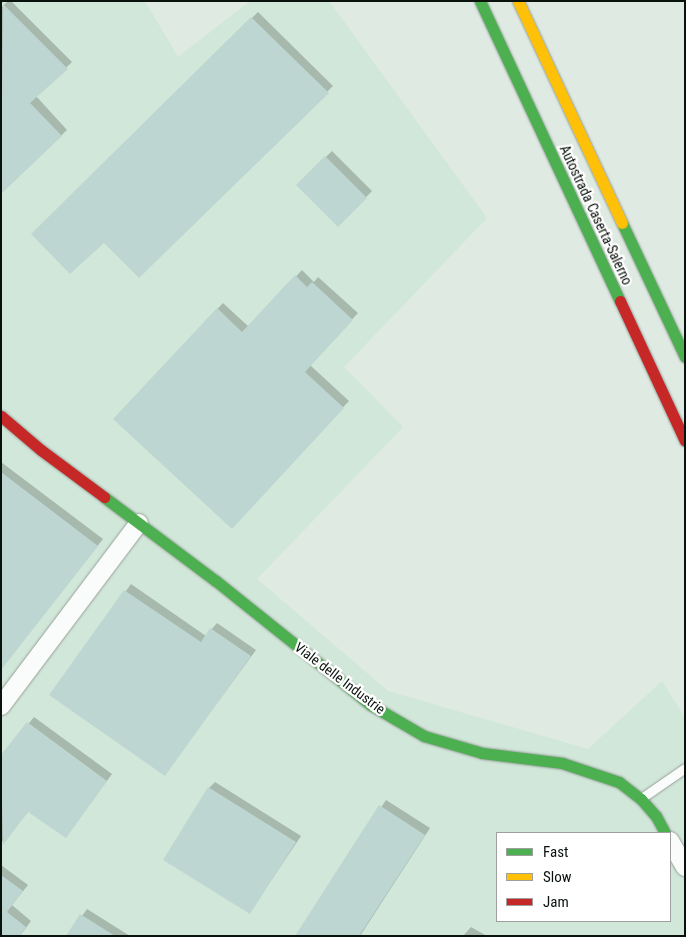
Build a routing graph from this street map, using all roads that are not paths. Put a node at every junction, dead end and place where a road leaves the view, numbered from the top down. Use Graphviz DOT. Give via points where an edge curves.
graph roads {
  1 [pos="480,1"];
  2 [pos="518,1"];
  3 [pos="685,357"];
  4 [pos="1,416"];
  5 [pos="685,441"];
  6 [pos="139,524"];
  7 [pos="1,706"];
  8 [pos="685,768"];
  9 [pos="641,799"];
  10 [pos="664,832"];
  11 [pos="671,843"];
  12 [pos="685,867"];
  1 -- 5 [label="main road, Autostrada Caserta-Salerno"];
  2 -- 3 [label="main road, Autostrada Caserta-Salerno"];
  4 -- 6 [label="main road, Viale delle Industrie" via="40,450"];
  6 -- 7 [label="street"];
  6 -- 9 [label="main road, Viale delle Industrie" via="371,705 424,736 482,752 562,763 619,782"];
  8 -- 9 [label="lane"];
  9 -- 10 [label="main road, Viale delle Industrie"];
  11 -- 12 [label="street"];
}
